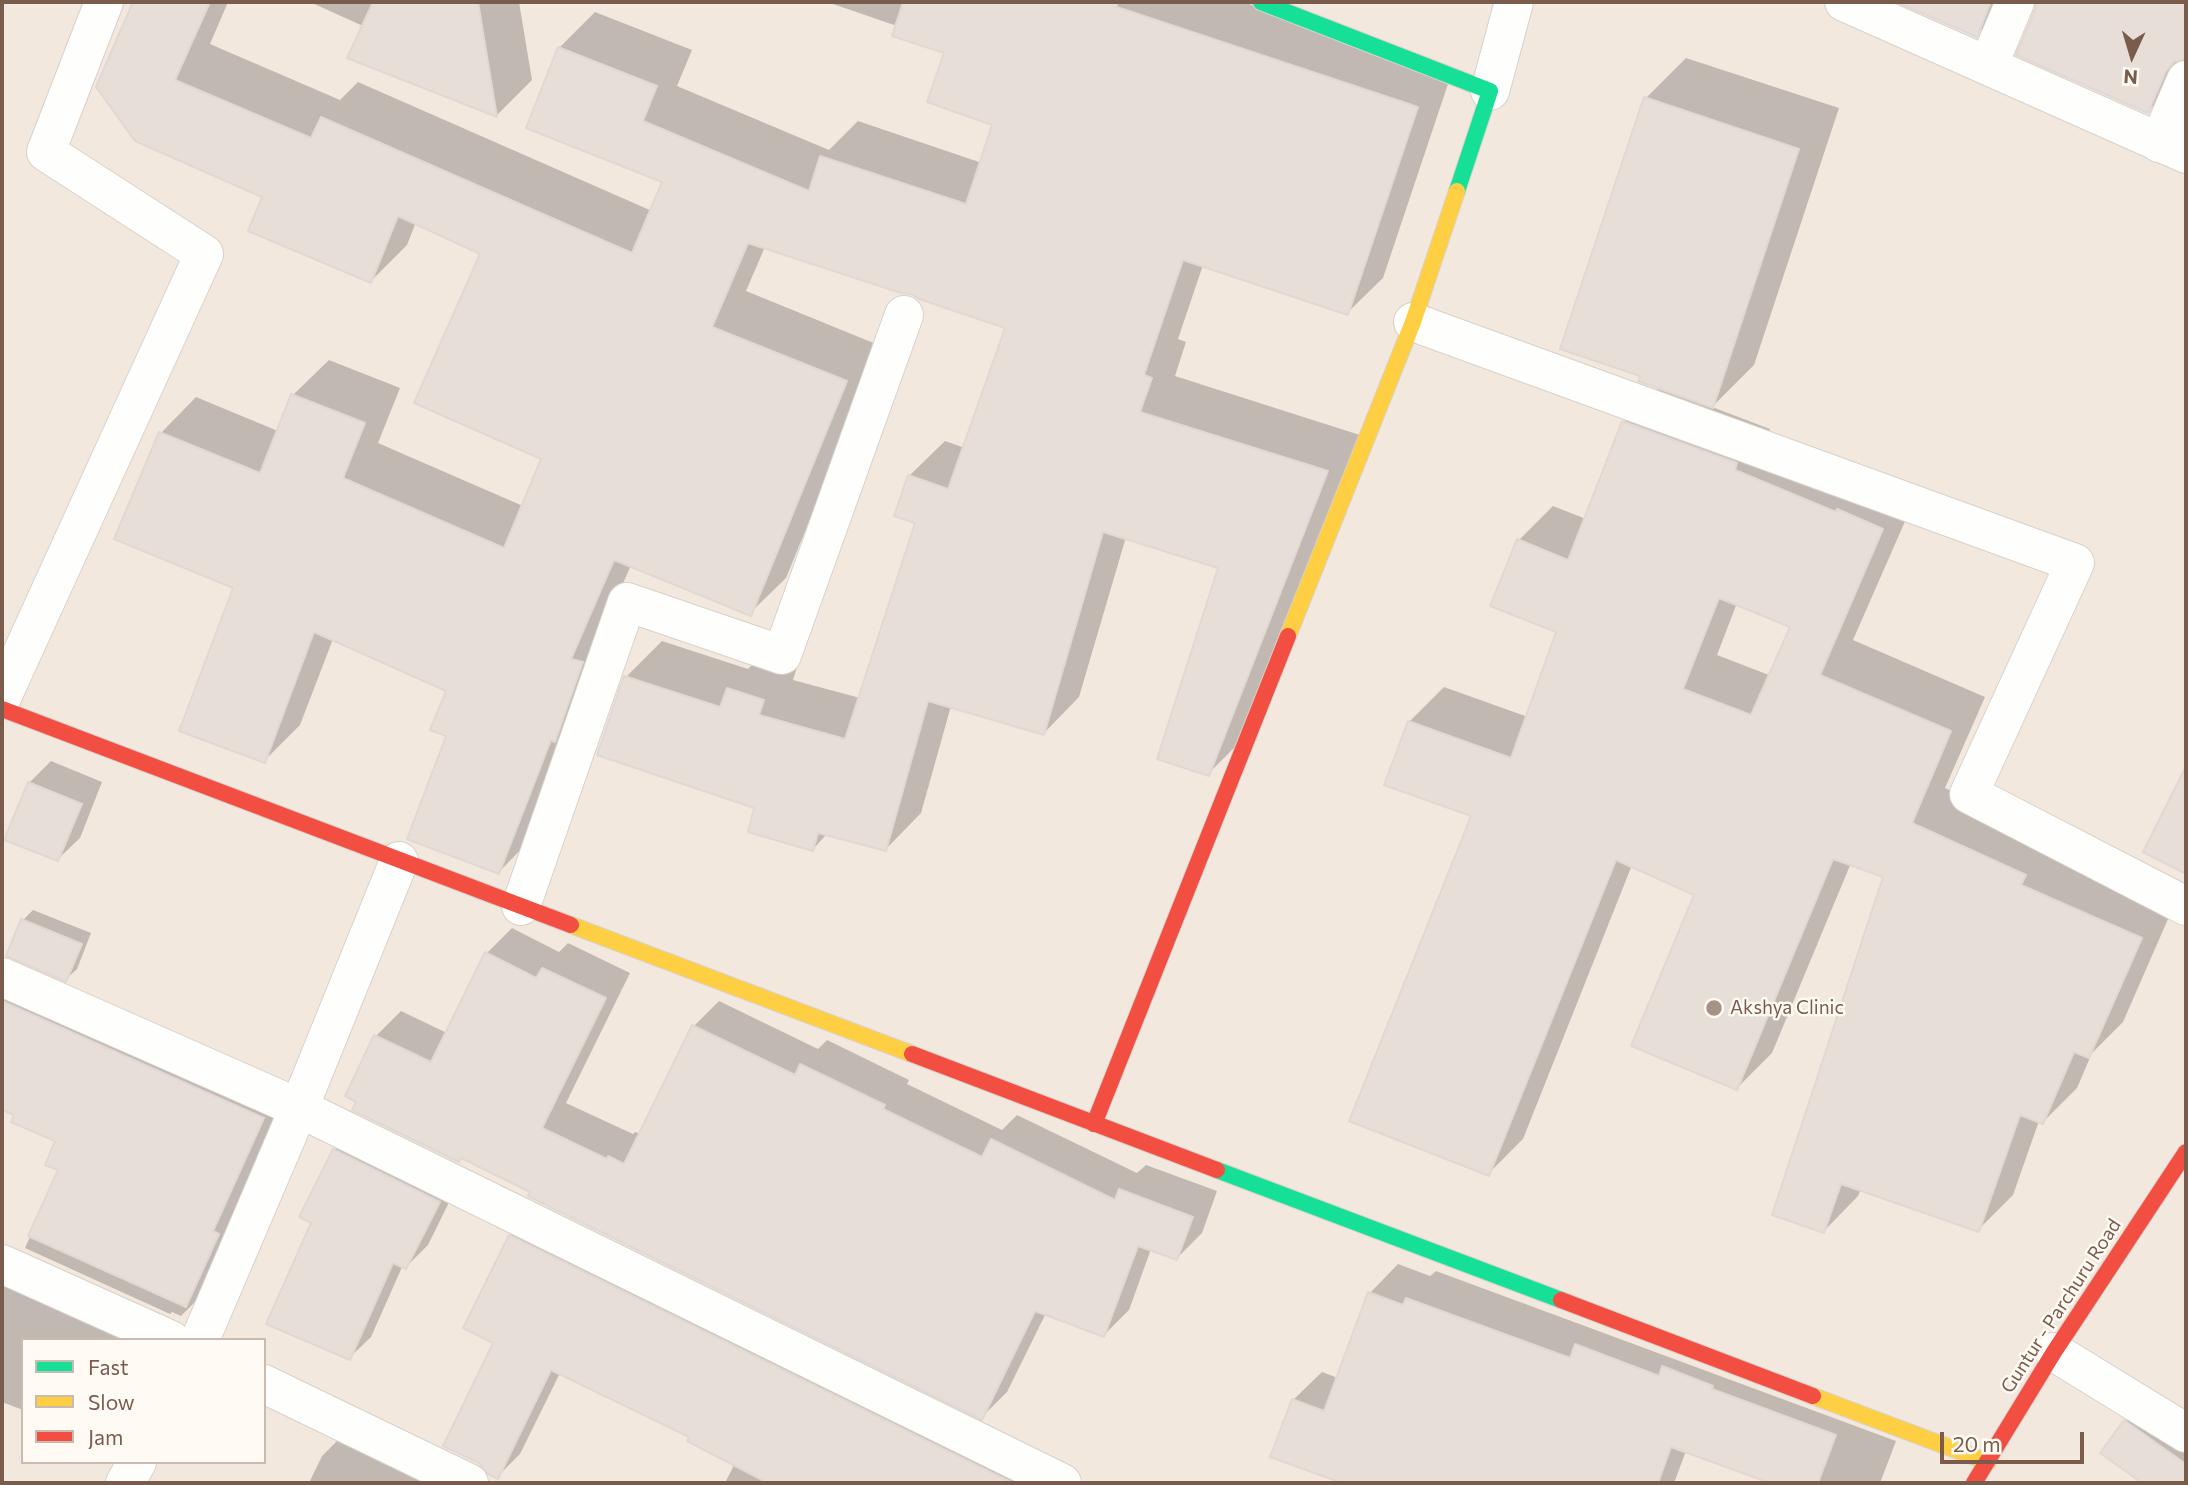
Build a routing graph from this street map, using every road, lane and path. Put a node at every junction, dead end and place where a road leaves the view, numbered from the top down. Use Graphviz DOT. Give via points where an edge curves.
graph roads {
  1 [pos="104,2"];
  2 [pos="1261,2"];
  3 [pos="1514,2"];
  4 [pos="1844,2"];
  5 [pos="2015,2"];
  6 [pos="1988,66"];
  7 [pos="2186,80"];
  8 [pos="1490,91"];
  9 [pos="2172,148"];
  10 [pos="904,315"];
  11 [pos="1413,321"];
  12 [pos="2,697"];
  13 [pos="2,709"];
  14 [pos="399,860"];
  15 [pos="521,906"];
  16 [pos="2186,906"];
  17 [pos="2,977"];
  18 [pos="299,1108"];
  19 [pos="1094,1124"];
  20 [pos="2186,1152"];
  21 [pos="3,1267"];
  22 [pos="166,1338"];
  23 [pos="201,1338"];
  24 [pos="2054,1352"];
  25 [pos="266,1385"];
  26 [pos="2186,1433"];
  27 [pos="1988,1462"];
  28 [pos="135,1464"];
  29 [pos="125,1483"];
  30 [pos="469,1483"];
  31 [pos="1062,1483"];
  32 [pos="1975,1483"];
  1 -- 12 [label="street" via="46,152 204,254"];
  2 -- 8 [label="street"];
  3 -- 8 [label="street"];
  4 -- 6 [label="street"];
  5 -- 6 [label="street"];
  6 -- 9 [label="street"];
  7 -- 9 [label="street"];
  8 -- 11 [label="street"];
  10 -- 15 [label="street" via="782,655 627,602"];
  11 -- 16 [label="street" via="2075,563 1969,794"];
  11 -- 19 [label="street"];
  13 -- 14 [label="street"];
  14 -- 15 [label="street"];
  14 -- 18 [label="street"];
  15 -- 19 [label="street"];
  17 -- 18 [label="street"];
  18 -- 23 [label="street"];
  18 -- 31 [label="street"];
  19 -- 27 [label="street"];
  20 -- 24 [label="street, Guntur - Parchuru Road"];
  21 -- 22 [label="street"];
  24 -- 26 [label="street"];
  24 -- 27 [label="street, Guntur - Parchuru Road"];
  25 -- 30 [label="street"];
  27 -- 32 [label="street, Guntur - Parchuru Road"];
  28 -- 29 [label="street"];
}
